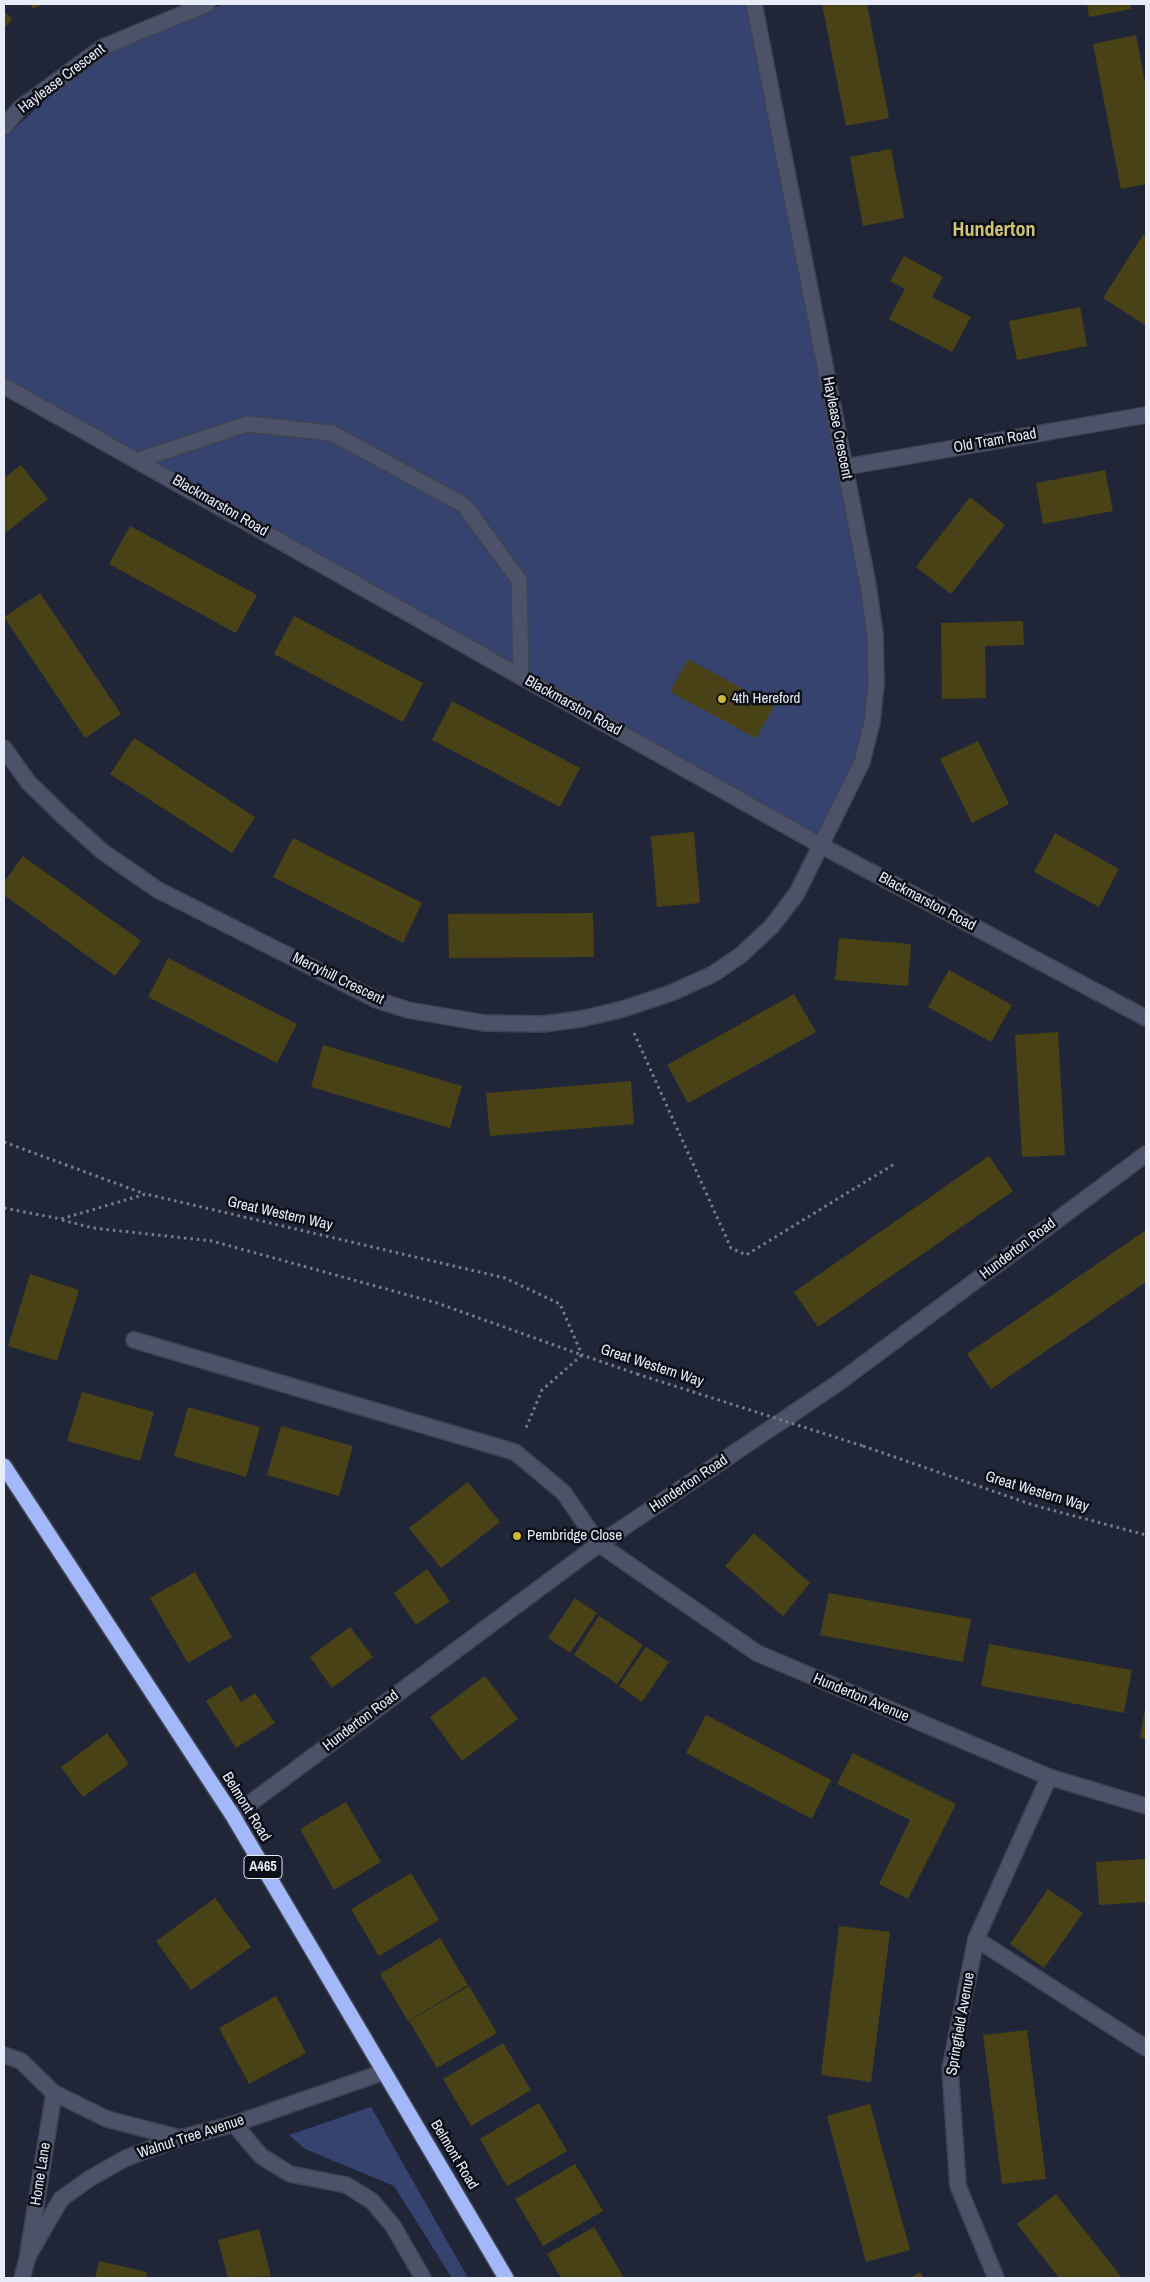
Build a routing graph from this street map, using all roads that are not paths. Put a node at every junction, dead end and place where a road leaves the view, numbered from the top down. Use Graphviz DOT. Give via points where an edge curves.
graph roads {
  1 [pos="207,4"];
  2 [pos="754,4"];
  3 [pos="4,127"];
  4 [pos="4,386"];
  5 [pos="1146,415"];
  6 [pos="138,460"];
  7 [pos="845,467"];
  8 [pos="521,677"];
  9 [pos="4,748"];
  10 [pos="822,846"];
  11 [pos="1146,1018"];
  12 [pos="1146,1154"];
  13 [pos="134,1340"];
  14 [pos="4,1466"];
  15 [pos="599,1544"];
  16 [pos="1049,1777"];
  17 [pos="1146,1806"];
  18 [pos="233,1816"];
  19 [pos="976,1939"];
  20 [pos="1146,2048"];
  21 [pos="4,2054"];
  22 [pos="384,2072"];
  23 [pos="54,2092"];
  24 [pos="234,2124"];
  25 [pos="180,2138"];
  26 [pos="28,2256"];
  27 [pos="22,2278"];
  28 [pos="422,2278"];
  29 [pos="506,2278"];
  30 [pos="996,2278"];
  1 -- 3 [label="street, Haylease Crescent" via="103,46 20,108"];
  2 -- 7 [label="street, Haylease Crescent"];
  4 -- 6 [label="street, Blackmarston Road"];
  5 -- 7 [label="street, Old Tram Road"];
  6 -- 8 [label="street, Blackmarston Road"];
  6 -- 8 [label="street" via="247,424 332,433 464,505 518,580"];
  7 -- 10 [label="street, Haylease Crescent" via="874,624 876,684 872,722 862,762"];
  8 -- 10 [label="street, Blackmarston Road"];
  9 -- 10 [label="street, Merryhill Crescent" via="28,782 64,817 103,852 158,890 376,1000 484,1023 543,1024 581,1019 623,1009 713,974 741,956 772,926 797,893"];
  10 -- 11 [label="street, Blackmarston Road"];
  12 -- 15 [label="street, Hunderton Road" via="838,1383"];
  13 -- 15 [label="street" via="515,1452 564,1493"];
  14 -- 18 [label="highway, Belmont Road / A465"];
  15 -- 16 [label="street, Hunderton Avenue" via="756,1653"];
  15 -- 18 [label="street, Hunderton Road"];
  16 -- 17 [label="street, Hunderton Avenue"];
  16 -- 19 [label="street, Springfield Avenue"];
  18 -- 22 [label="highway, Belmont Road / A465"];
  19 -- 20 [label="street"];
  19 -- 30 [label="street, Springfield Avenue" via="950,2069 958,2186"];
  21 -- 23 [label="street" via="21,2061"];
  22 -- 24 [label="street, Walnut Tree Avenue"];
  22 -- 29 [label="highway, Belmont Road / A465"];
  23 -- 25 [label="street" via="106,2119"];
  23 -- 26 [label="street, Home Lane"];
  24 -- 25 [label="street, Walnut Tree Avenue"];
  24 -- 28 [label="street" via="261,2156 290,2174 346,2185 372,2201 393,2226"];
  25 -- 26 [label="street, Walnut Tree Avenue" via="126,2158 89,2178 61,2199"];
  26 -- 27 [label="street, Walnut Tree Avenue"];
}
